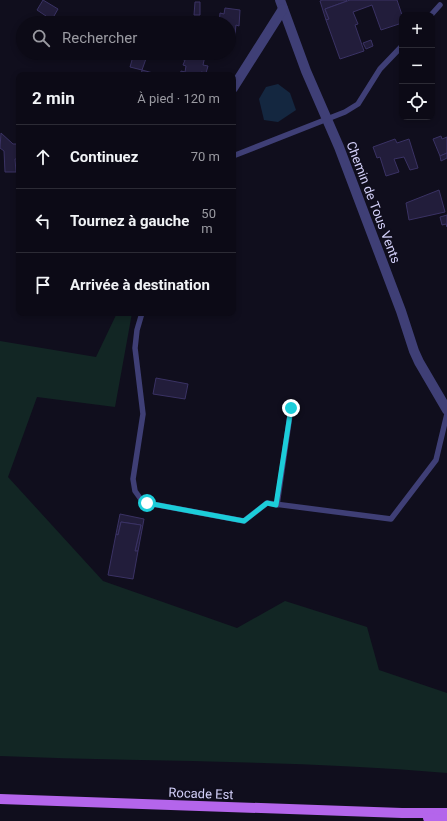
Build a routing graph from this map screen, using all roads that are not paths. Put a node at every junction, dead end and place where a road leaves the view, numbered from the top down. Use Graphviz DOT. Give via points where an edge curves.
graph roads {
  1 [pos="282,5"];
  2 [pos="440,5"];
  3 [pos="434,12"];
  4 [pos="400,48"];
  5 [pos="236,83"];
  6 [pos="328,118"];
  7 [pos="236,155"];
  8 [pos="141,316"];
  9 [pos="291,408"];
  10 [pos="447,410"];
  11 [pos="447,414"];
  12 [pos="276,505"];
  13 [pos="0,799"];
  14 [pos="402,813"];
  15 [pos="447,813"];
  16 [pos="447,821"];
  1 -- 5 [label="street"];
  1 -- 6 [label="street, Chemin de Tous Vents" via="306,71"];
  2 -- 3 [label="lane"];
  4 -- 6 [label="lane" via="380,69 358,104"];
  6 -- 7 [label="lane"];
  6 -- 10 [label="street, Chemin de Tous Vents" via="416,356"];
  8 -- 12 [label="lane" via="135,348 143,414 133,479 135,491 147,503 244,521 267,503"];
  9 -- 12 [label="lane"];
  11 -- 12 [label="lane" via="436,460 391,519"];
  13 -- 14 [label="main road, Rocade Est"];
  14 -- 15 [label="main road"];
  14 -- 16 [label="main road"];
}
